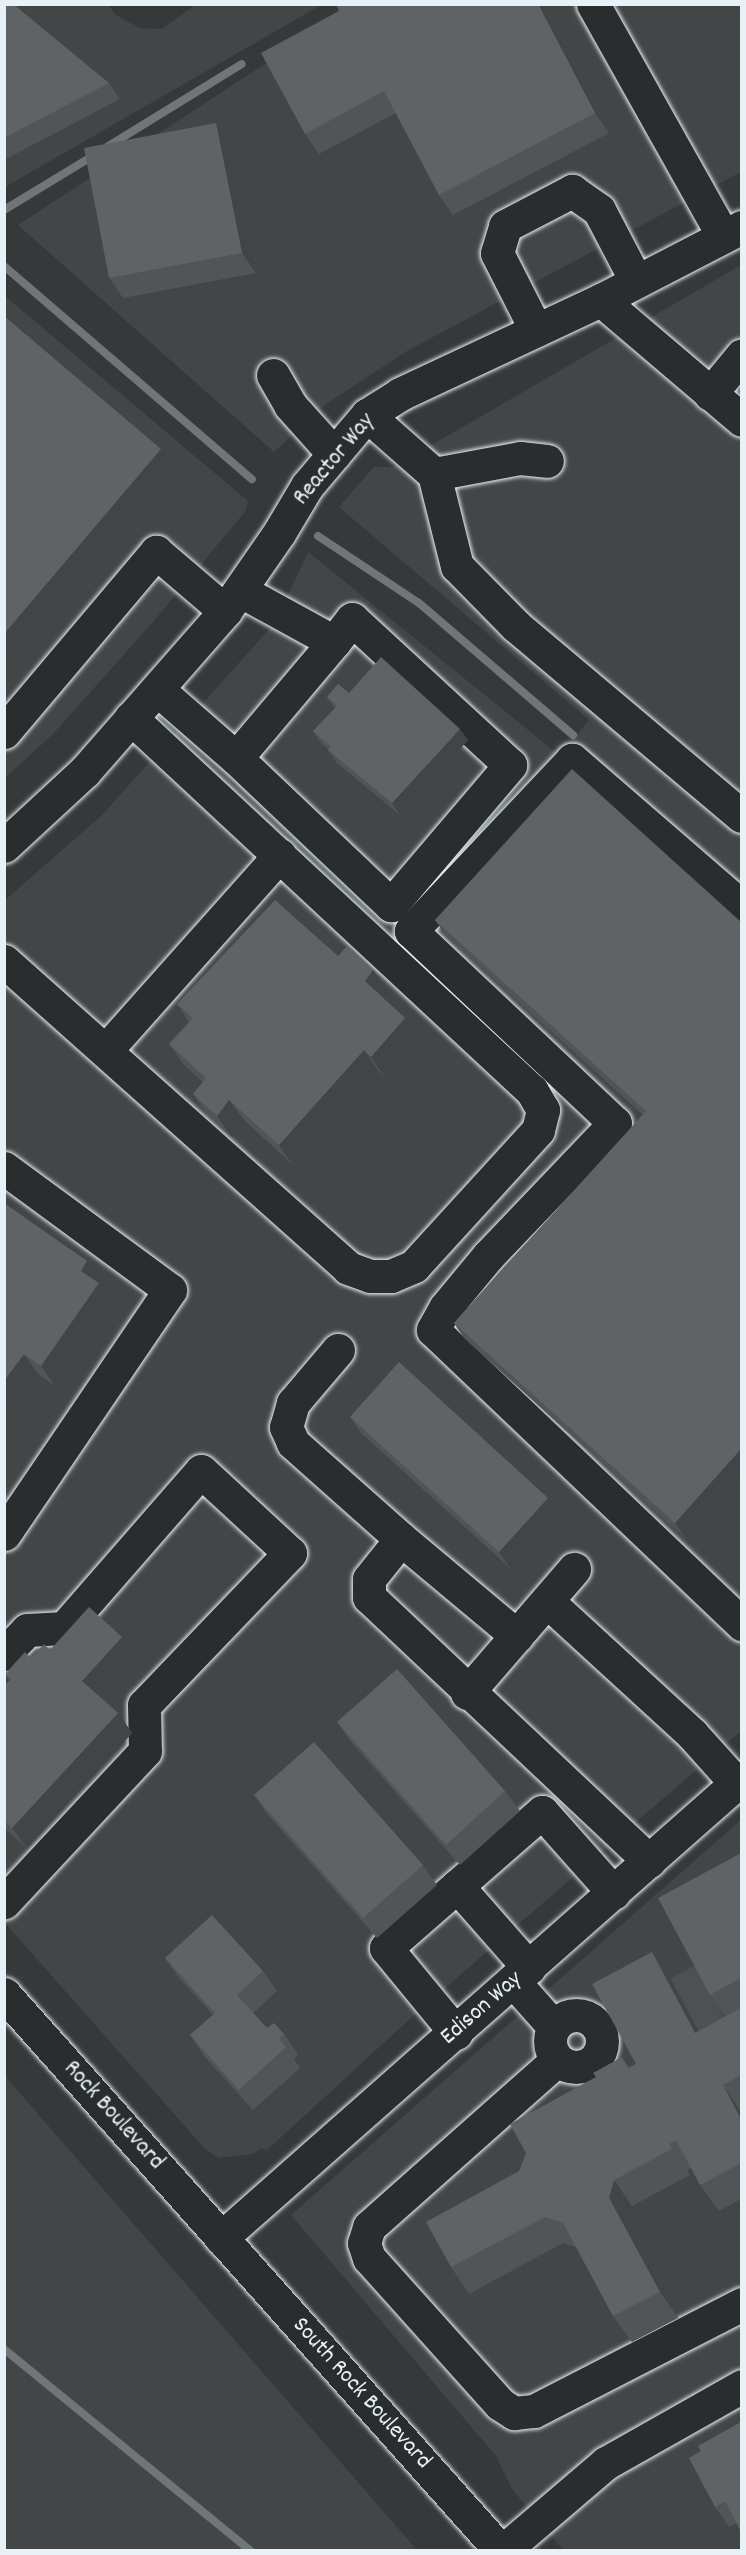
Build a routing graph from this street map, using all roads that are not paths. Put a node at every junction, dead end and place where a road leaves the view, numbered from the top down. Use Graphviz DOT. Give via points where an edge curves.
graph roads {
  1 [pos="593,4"];
  2 [pos="732,231"];
  3 [pos="635,279"];
  4 [pos="601,300"];
  5 [pos="536,330"];
  6 [pos="741,356"];
  7 [pos="273,375"];
  8 [pos="710,394"];
  9 [pos="367,415"];
  10 [pos="741,420"];
  11 [pos="334,454"];
  12 [pos="547,461"];
  13 [pos="434,474"];
  14 [pos="233,601"];
  15 [pos="334,642"];
  16 [pos="158,690"];
  17 [pos="131,718"];
  18 [pos="4,732"];
  19 [pos="236,758"];
  20 [pos="741,816"];
  21 [pos="4,846"];
  22 [pos="280,855"];
  23 [pos="741,908"];
  24 [pos="4,961"];
  25 [pos="106,1050"];
  26 [pos="4,1168"];
  27 [pos="338,1350"];
  28 [pos="4,1534"];
  29 [pos="401,1539"];
  30 [pos="574,1569"];
  31 [pos="547,1601"];
  32 [pos="737,1610"];
  33 [pos="517,1636"];
  34 [pos="4,1654"];
  35 [pos="467,1693"];
  36 [pos="739,1781"];
  37 [pos="649,1862"];
  38 [pos="457,1886"];
  39 [pos="614,1893"];
  40 [pos="4,1902"];
  41 [pos="521,1975"];
  42 [pos="4,1994"];
  43 [pos="554,2027"];
  44 [pos="456,2033"];
  45 [pos="557,2060"];
  46 [pos="221,2238"];
  47 [pos="741,2304"];
  48 [pos="741,2386"];
  49 [pos="502,2550"];
  1 -- 2 [label="street"];
  2 -- 3 [label="street, Reactor Way"];
  3 -- 4 [label="street, Reactor Way"];
  3 -- 5 [label="street" via="598,210 572,191 505,226 497,253"];
  4 -- 5 [label="street, Reactor Way"];
  4 -- 8 [label="street"];
  5 -- 9 [label="street, Reactor Way" via="400,394"];
  6 -- 8 [label="street"];
  7 -- 11 [label="street" via="290,405"];
  8 -- 10 [label="street"];
  9 -- 11 [label="street, Reactor Way"];
  9 -- 13 [label="street"];
  11 -- 14 [label="street, Reactor Way" via="307,486"];
  12 -- 13 [label="street" via="520,458"];
  13 -- 20 [label="street" via="457,566 516,626"];
  14 -- 15 [label="street"];
  14 -- 16 [label="street, Reactor Way"];
  14 -- 18 [label="street" via="156,552"];
  15 -- 19 [label="street"];
  15 -- 19 [label="street" via="352,619 510,765 391,905"];
  16 -- 17 [label="street, Reactor Way"];
  16 -- 19 [label="street"];
  17 -- 21 [label="street, Reactor Way" via="41,815"];
  17 -- 22 [label="street"];
  22 -- 25 [label="street"];
  22 -- 25 [label="street" via="532,1091 543,1110 538,1130 414,1266 391,1276 370,1276 348,1268"];
  23 -- 32 [label="street" via="572,760 411,931 615,1123 488,1256 444,1308 433,1330"];
  24 -- 25 [label="street"];
  26 -- 28 [label="street" via="170,1290"];
  27 -- 29 [label="street" via="293,1403 286,1427 293,1443"];
  29 -- 33 [label="street"];
  29 -- 35 [label="street" via="369,1579 369,1597"];
  30 -- 31 [label="street"];
  31 -- 33 [label="street"];
  31 -- 36 [label="street"];
  33 -- 35 [label="street"];
  34 -- 40 [label="street" via="27,1630 64,1628 201,1471 290,1553 144,1705 145,1751"];
  35 -- 37 [label="street"];
  36 -- 37 [label="street, Edison Way"];
  37 -- 39 [label="street, Edison Way"];
  38 -- 39 [label="street" via="542,1812"];
  38 -- 41 [label="street"];
  38 -- 44 [label="street" via="386,1948"];
  39 -- 41 [label="street, Edison Way"];
  41 -- 43 [label="street"];
  41 -- 44 [label="street, Edison Way"];
  42 -- 46 [label="street, Rock Boulevard"];
  43 -- 45 [label="street" via="549,2044"];
  43 -- 45 [label="street" via="567,2016 584,2016 602,2035 600,2052 589,2064 572,2067"];
  44 -- 46 [label="street, Edison Way"];
  45 -- 47 [label="street" via="369,2227 364,2243 369,2258 500,2404 514,2413 534,2410"];
  46 -- 49 [label="street, South Rock Boulevard"];
  48 -- 49 [label="street" via="606,2463"];
}
